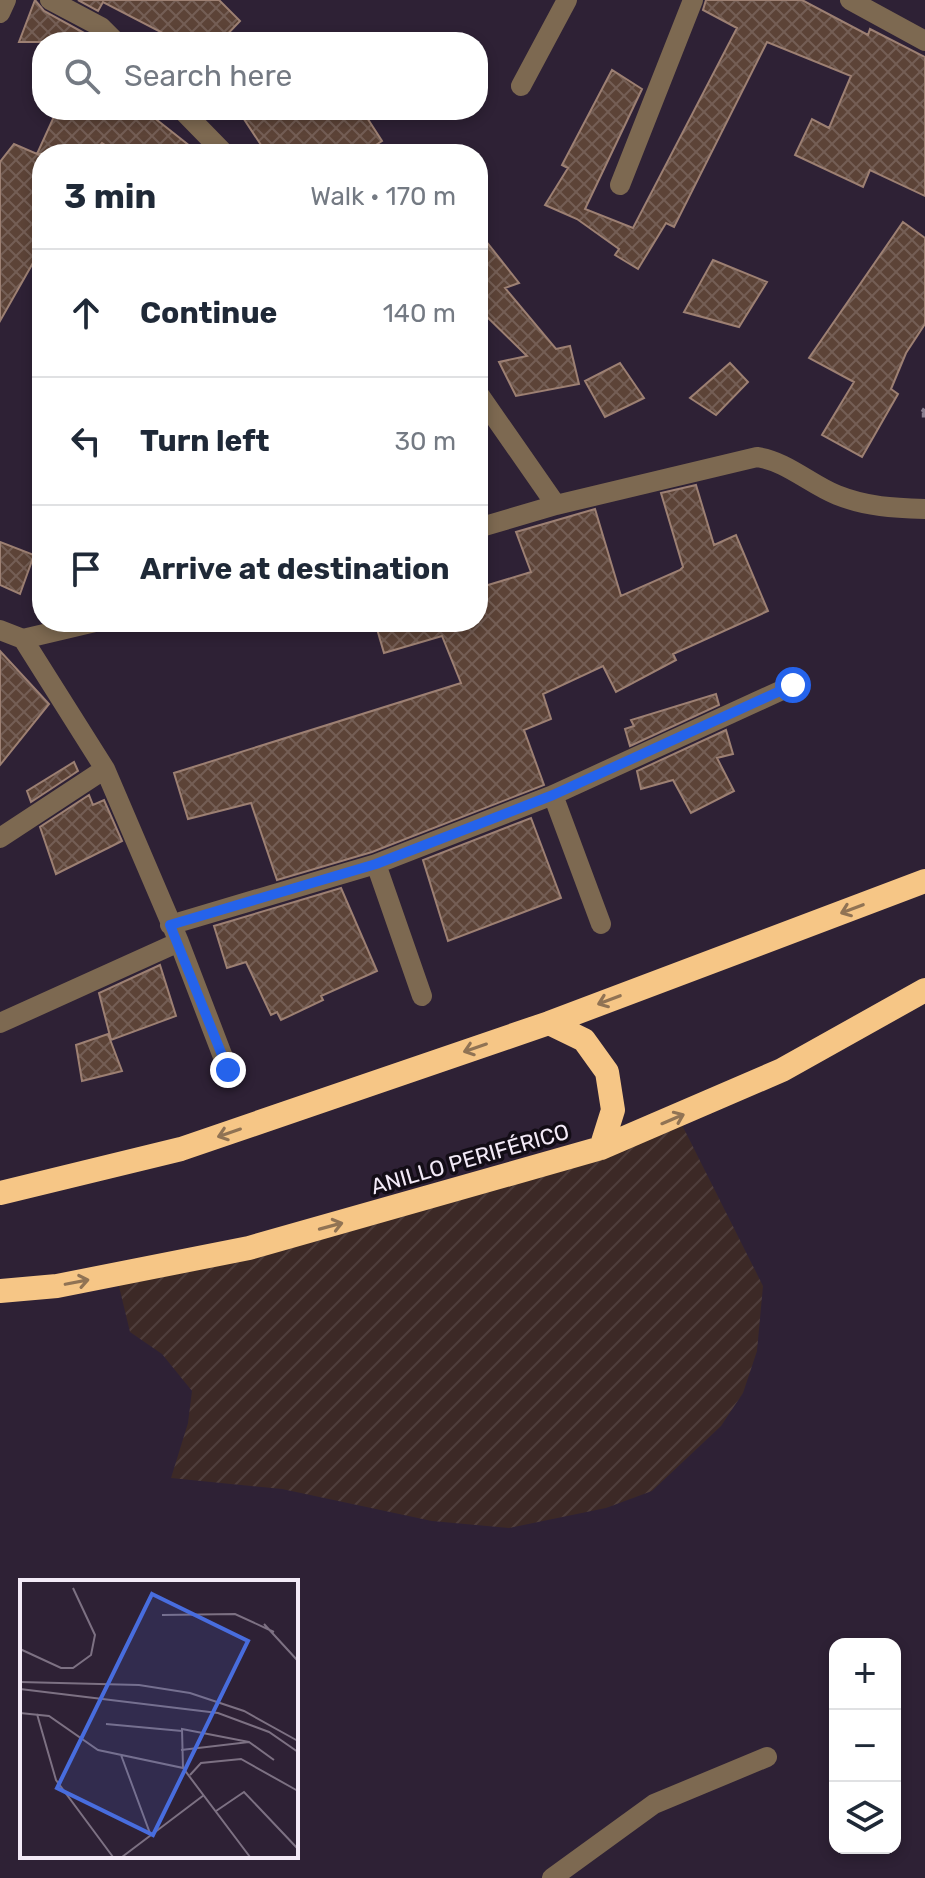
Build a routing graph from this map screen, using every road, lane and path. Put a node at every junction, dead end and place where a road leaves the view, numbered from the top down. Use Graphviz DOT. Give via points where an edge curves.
graph roads {
  1 [pos="6,0"];
  2 [pos="50,0"];
  3 [pos="567,0"];
  4 [pos="693,0"];
  5 [pos="850,0"];
  6 [pos="0,13"];
  7 [pos="106,32"];
  8 [pos="925,41"];
  9 [pos="521,86"];
  10 [pos="192,120"];
  11 [pos="215,144"];
  12 [pos="620,185"];
  13 [pos="488,407"];
  14 [pos="925,409"];
  15 [pos="925,415"];
  16 [pos="556,505"];
  17 [pos="925,509"];
  18 [pos="488,525"];
  19 [pos="0,630"];
  20 [pos="53,632"];
  21 [pos="23,639"];
  22 [pos="793,685"];
  23 [pos="105,769"];
  24 [pos="553,795"];
  25 [pos="0,838"];
  26 [pos="376,864"];
  27 [pos="925,881"];
  28 [pos="601,924"];
  29 [pos="175,933"];
  30 [pos="925,990"];
  31 [pos="422,996"];
  32 [pos="0,1023"];
  33 [pos="549,1023"];
  34 [pos="228,1070"];
  35 [pos="601,1148"];
  36 [pos="0,1193"];
  37 [pos="0,1291"];
  38 [pos="767,1757"];
  39 [pos="552,1878"];
  1 -- 6 [label="street"];
  2 -- 7 [label="street"];
  3 -- 9 [label="street"];
  4 -- 12 [label="street"];
  5 -- 8 [label="street"];
  10 -- 11 [label="street"];
  13 -- 16 [label="street"];
  14 -- 15 [label="path"];
  16 -- 17 [label="street" via="757,457 772,459 835,495 872,507"];
  16 -- 18 [label="street"];
  19 -- 21 [label="street"];
  20 -- 21 [label="street"];
  21 -- 23 [label="street"];
  22 -- 24 [label="street"];
  23 -- 25 [label="street"];
  23 -- 29 [label="street"];
  24 -- 26 [label="street"];
  24 -- 28 [label="street"];
  26 -- 29 [label="street"];
  26 -- 31 [label="street"];
  27 -- 33 [label="highway, one-way"];
  29 -- 32 [label="street"];
  29 -- 34 [label="street"];
  35 -- 30 [label="highway, ANILLO PERIFÉRICO, one-way" via="782,1070"];
  33 -- 35 [label="highway" via="584,1040 607,1072 613,1110"];
  33 -- 36 [label="highway, one-way" via="181,1149"];
  37 -- 35 [label="highway, ANILLO PERIFÉRICO, one-way" via="57,1286 249,1248"];
  38 -- 39 [label="street" via="654,1804"];
}
